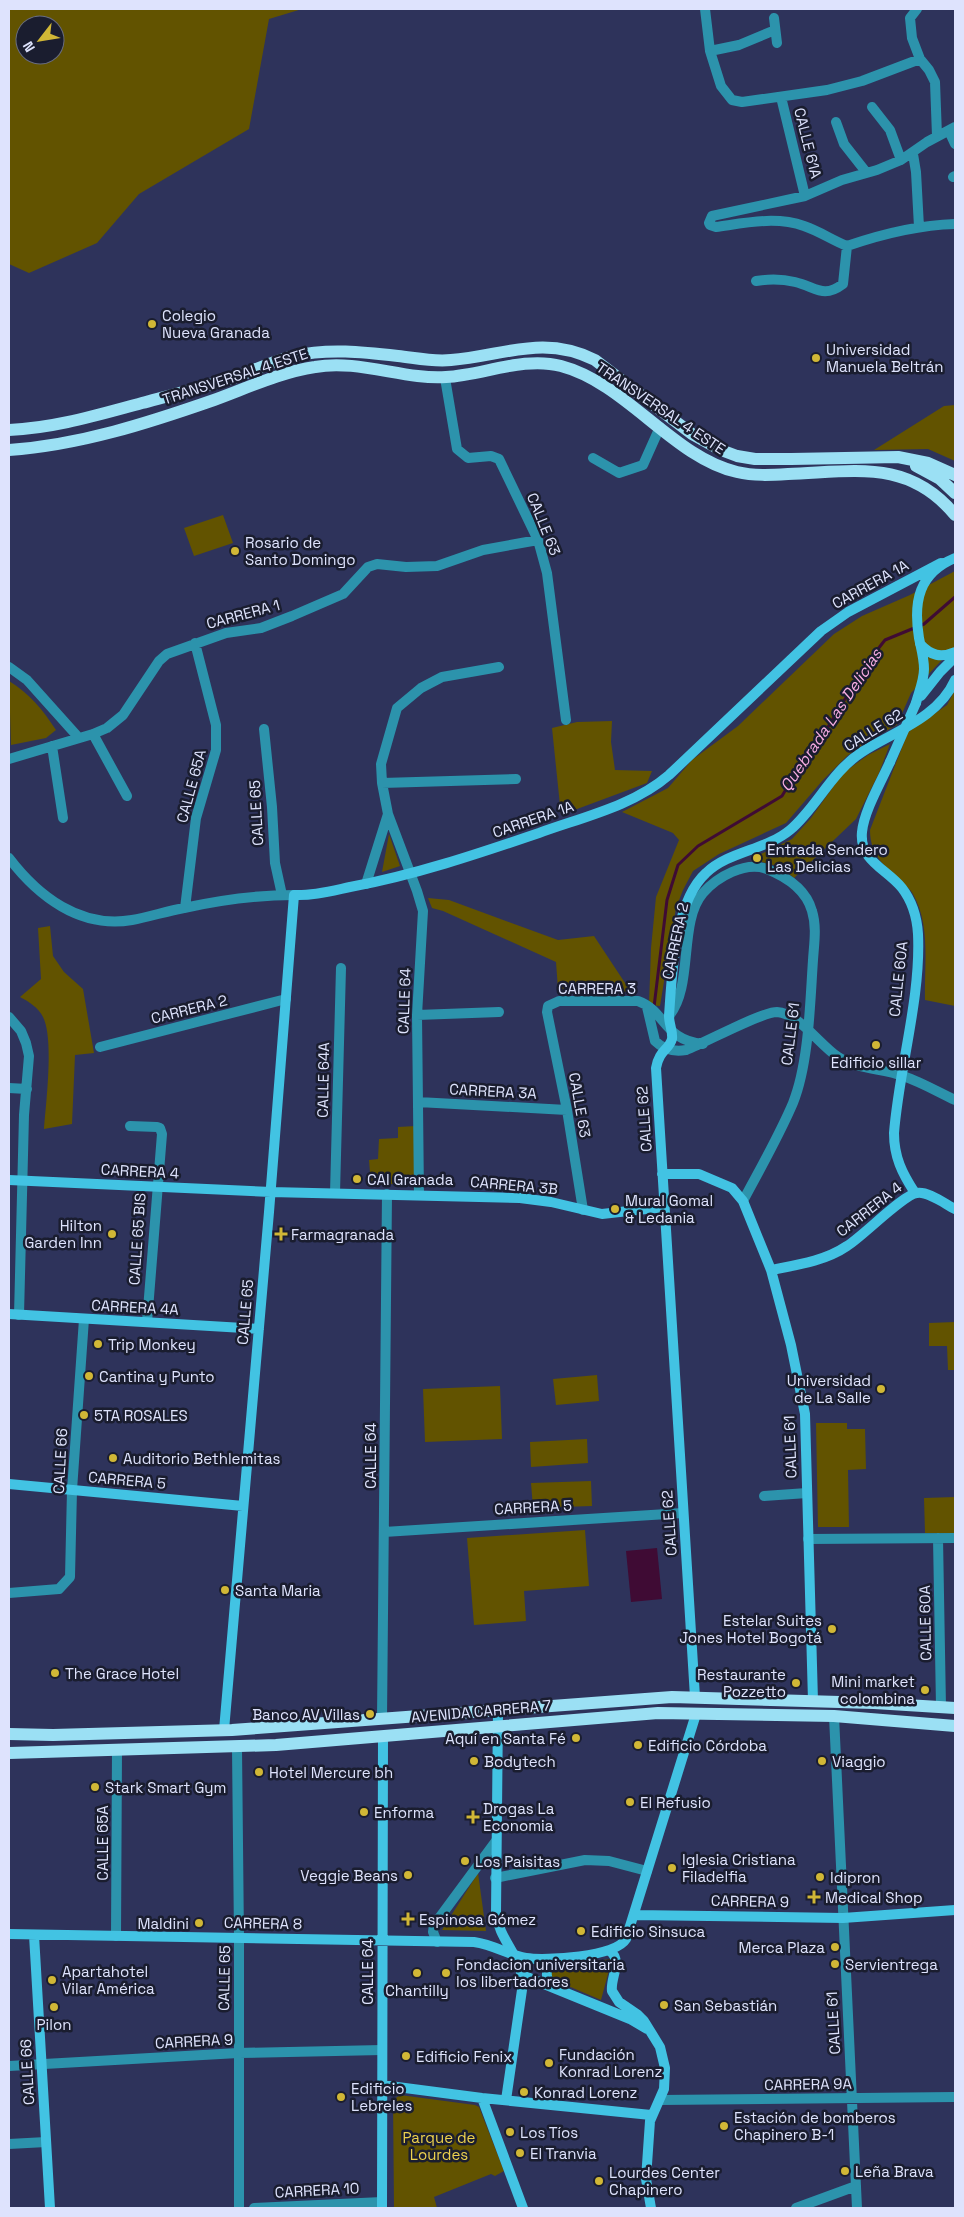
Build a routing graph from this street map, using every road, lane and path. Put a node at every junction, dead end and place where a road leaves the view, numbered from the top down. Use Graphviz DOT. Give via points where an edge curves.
graph roads {
  1 [pos="916,9"];
  2 [pos="707,10"];
  3 [pos="774,18"];
  4 [pos="775,30"];
  5 [pos="776,43"];
  6 [pos="710,51"];
  7 [pos="920,59"];
  8 [pos="781,97"];
  9 [pos="872,107"];
  10 [pos="836,122"];
  11 [pos="952,129"];
  12 [pos="937,136"];
  13 [pos="955,144"];
  14 [pos="913,154"];
  15 [pos="901,160"];
  16 [pos="866,172"];
  17 [pos="805,196"];
  18 [pos="955,224"];
  19 [pos="919,227"];
  20 [pos="847,246"];
  21 [pos="756,281"];
  22 [pos="445,378"];
  23 [pos="660,426"];
  24 [pos="9,430"];
  25 [pos="9,450"];
  26 [pos="884,457"];
  27 [pos="593,458"];
  28 [pos="955,476"];
  29 [pos="955,493"];
  30 [pos="955,515"];
  31 [pos="538,540"];
  32 [pos="955,558"];
  33 [pos="941,563"];
  34 [pos="195,643"];
  35 [pos="920,644"];
  36 [pos="955,652"];
  37 [pos="955,657"];
  38 [pos="499,667"];
  39 [pos="9,668"];
  40 [pos="955,680"];
  41 [pos="916,703"];
  42 [pos="566,720"];
  43 [pos="264,728"];
  44 [pos="93,734"];
  45 [pos="79,738"];
  46 [pos="52,746"];
  47 [pos="9,759"];
  48 [pos="516,779"];
  49 [pos="382,783"];
  50 [pos="127,796"];
  51 [pos="388,814"];
  52 [pos="63,818"];
  53 [pos="9,858"];
  54 [pos="411,874"];
  55 [pos="366,884"];
  56 [pos="801,890"];
  57 [pos="282,895"];
  58 [pos="294,895"];
  59 [pos="184,908"];
  60 [pos="341,968"];
  61 [pos="286,999"];
  62 [pos="647,1005"];
  63 [pos="548,1006"];
  64 [pos="499,1012"];
  65 [pos="417,1015"];
  66 [pos="669,1016"];
  67 [pos="9,1017"];
  68 [pos="672,1030"];
  69 [pos="807,1030"];
  70 [pos="703,1044"];
  71 [pos="100,1047"];
  72 [pos="665,1048"];
  73 [pos="902,1075"];
  74 [pos="9,1088"];
  75 [pos="27,1089"];
  76 [pos="955,1100"];
  77 [pos="418,1102"];
  78 [pos="567,1110"];
  79 [pos="130,1126"];
  80 [pos="662,1174"];
  81 [pos="9,1180"];
  82 [pos="22,1180"];
  83 [pos="156,1186"];
  84 [pos="271,1192"];
  85 [pos="335,1193"];
  86 [pos="915,1193"];
  87 [pos="387,1194"];
  88 [pos="419,1195"];
  89 [pos="743,1201"];
  90 [pos="664,1207"];
  91 [pos="955,1209"];
  92 [pos="583,1210"];
  93 [pos="771,1270"];
  94 [pos="14,1314"];
  95 [pos="84,1319"];
  96 [pos="147,1322"];
  97 [pos="259,1329"];
  98 [pos="9,1484"];
  99 [pos="72,1490"];
  100 [pos="807,1493"];
  101 [pos="764,1496"];
  102 [pos="243,1506"];
  103 [pos="683,1513"];
  104 [pos="384,1532"];
  105 [pos="938,1538"];
  106 [pos="955,1538"];
  107 [pos="808,1539"];
  108 [pos="9,1592"];
  109 [pos="695,1697"];
  110 [pos="813,1701"];
  111 [pos="941,1707"];
  112 [pos="955,1708"];
  113 [pos="498,1710"];
  114 [pos="696,1714"];
  115 [pos="834,1716"];
  116 [pos="382,1719"];
  117 [pos="498,1726"];
  118 [pos="955,1726"];
  119 [pos="224,1730"];
  120 [pos="9,1734"];
  121 [pos="383,1736"];
  122 [pos="237,1748"];
  123 [pos="117,1751"];
  124 [pos="9,1753"];
  125 [pos="496,1841"];
  126 [pos="647,1871"];
  127 [pos="495,1878"];
  128 [pos="955,1910"];
  129 [pos="634,1915"];
  130 [pos="843,1918"];
  131 [pos="9,1934"];
  132 [pos="34,1935"];
  133 [pos="116,1936"];
  134 [pos="239,1938"];
  135 [pos="382,1941"];
  136 [pos="437,1942"];
  137 [pos="610,1951"];
  138 [pos="515,1955"];
  139 [pos="554,1959"];
  140 [pos="522,1975"];
  141 [pos="551,1986"];
  142 [pos="652,2032"];
  143 [pos="382,2050"];
  144 [pos="238,2053"];
  145 [pos="42,2065"];
  146 [pos="9,2066"];
  147 [pos="382,2085"];
  148 [pos="955,2097"];
  149 [pos="482,2098"];
  150 [pos="851,2098"];
  151 [pos="506,2100"];
  152 [pos="660,2100"];
  153 [pos="651,2115"];
  154 [pos="46,2142"];
  155 [pos="9,2144"];
  156 [pos="856,2186"];
  157 [pos="382,2205"];
  158 [pos="50,2208"];
  159 [pos="239,2208"];
  160 [pos="254,2208"];
  161 [pos="523,2208"];
  162 [pos="651,2208"];
  163 [pos="796,2208"];
  164 [pos="857,2208"];
  1 -- 7 [label="street" via="910,18 912,38"];
  2 -- 6 [label="street"];
  3 -- 4 [label="street"];
  4 -- 5 [label="street"];
  4 -- 6 [label="street" via="739,46"];
  6 -- 8 [label="street" via="721,86 732,100 742,102"];
  7 -- 8 [label="street" via="862,81"];
  7 -- 12 [label="street" via="935,82"];
  8 -- 17 [label="street, CALLE 61A"];
  9 -- 15 [label="street" via="890,130"];
  10 -- 16 [label="street" via="844,144"];
  11 -- 12 [label="street"];
  11 -- 13 [label="street"];
  12 -- 14 [label="street"];
  14 -- 15 [label="street"];
  14 -- 19 [label="street"];
  15 -- 16 [label="street"];
  16 -- 17 [label="street"];
  17 -- 20 [label="street" via="712,216 709,222 716,227 784,221"];
  18 -- 19 [label="street"];
  19 -- 20 [label="street" via="883,233"];
  20 -- 21 [label="street" via="843,284 835,290 822,292 796,282 772,279"];
  22 -- 23 [label="main road, TRANSVERSAL 4 ESTE" via="515,365 559,365 603,385"];
  22 -- 25 [label="main road, TRANSVERSAL 4 ESTE" via="336,365 318,366 100,435 65,444"];
  22 -- 31 [label="street, CALLE 63" via="457,449 468,458 491,456 499,459"];
  23 -- 27 [label="street" via="643,465 619,473"];
  23 -- 30 [label="main road, TRANSVERSAL 4 ESTE" via="709,462 737,472 767,476 866,470 890,473 938,496"];
  24 -- 26 [label="main road, TRANSVERSAL 4 ESTE" via="42,428 80,420 233,378 292,356 324,351 439,361 530,347 554,348 595,360 692,434 737,456 784,459"];
  26 -- 28 [label="main road" via="910,458"];
  26 -- 29 [label="main road" via="926,471"];
  31 -- 34 [label="street, CARRERA 1" via="483,550 437,566 377,564 368,567 343,594 261,628 226,633"];
  31 -- 42 [label="street, CALLE 63" via="547,573"];
  32 -- 33 [label="street, CALLE 60A"];
  33 -- 35 [label="street, CALLE 60A" via="924,581 919,599"];
  33 -- 54 [label="street, CARRERA 1A" via="848,612 821,631 669,774 645,792 601,811"];
  34 -- 44 [label="street, CARRERA 1" via="172,651 159,661 123,714 107,728"];
  34 -- 59 [label="street, CALLE 65A" via="216,725 217,741 215,758 196,818"];
  35 -- 36 [label="street" via="936,656"];
  35 -- 41 [label="street, CALLE 60A" via="924,668"];
  37 -- 41 [label="street, CALLE 60A"];
  38 -- 49 [label="street, CALLE 64" via="442,677 421,688 397,708 382,764"];
  39 -- 45 [label="street" via="27,680"];
  40 -- 66 [label="street, CALLE 62" via="938,706 854,758 789,831 713,867 694,887 685,904 678,934"];
  41 -- 73 [label="street, CALLE 60A, bridge" via="862,834 868,857 902,888 916,921 916,976"];
  43 -- 57 [label="street, CALLE 65" via="273,849"];
  44 -- 45 [label="street, CARRERA 1"];
  44 -- 50 [label="street"];
  45 -- 46 [label="street, CARRERA 1"];
  46 -- 47 [label="street, CARRERA 1"];
  46 -- 52 [label="street"];
  48 -- 49 [label="street"];
  49 -- 51 [label="street, CALLE 64"];
  51 -- 54 [label="street, CALLE 64"];
  51 -- 55 [label="street, CALLE 64"];
  53 -- 59 [label="street, CARRERA 1A" via="29,883 58,906 90,917 131,920"];
  54 -- 55 [label="street, CARRERA 1A"];
  54 -- 65 [label="street, CALLE 64" via="423,911"];
  55 -- 58 [label="street, CARRERA 1A"];
  56 -- 66 [label="street, CARRERA 2" via="784,877 758,866 722,877 702,894 692,917 677,1003"];
  56 -- 69 [label="street, CALLE 61" via="812,911 815,926"];
  57 -- 58 [label="street, CARRERA 1A"];
  57 -- 59 [label="street, CARRERA 1A" via="262,895"];
  58 -- 61 [label="street, CALLE 65"];
  60 -- 85 [label="street, CALLE 64A"];
  61 -- 71 [label="street, CARRERA 2"];
  61 -- 84 [label="street, CALLE 65"];
  62 -- 63 [label="street, CARRERA 3" via="638,1000 618,1000 559,1001"];
  62 -- 68 [label="street, CARRERA 3"];
  62 -- 72 [label="street, CARRERA 3" via="654,1041"];
  63 -- 78 [label="street, CALLE 63"];
  64 -- 65 [label="street"];
  65 -- 77 [label="street, CALLE 64"];
  66 -- 68 [label="street, CALLE 62"];
  67 -- 75 [label="street" via="26,1042 29,1056"];
  68 -- 70 [label="street, CARRERA 3" via="684,1040"];
  68 -- 72 [label="street, CALLE 62" via="672,1038"];
  69 -- 70 [label="street" via="788,1014 772,1012"];
  69 -- 73 [label="street" via="841,1059"];
  69 -- 89 [label="street, CALLE 61" via="793,1103"];
  70 -- 72 [label="street" via="679,1051"];
  72 -- 80 [label="street, CALLE 62" via="656,1068"];
  73 -- 76 [label="street"];
  73 -- 86 [label="street, CALLE 60A" via="894,1146 900,1169"];
  74 -- 75 [label="street"];
  75 -- 82 [label="street"];
  77 -- 78 [label="street, CARRERA 3A"];
  77 -- 88 [label="street, CALLE 64"];
  78 -- 92 [label="street, CALLE 63"];
  79 -- 83 [label="street, CALLE 65 BIS" via="153,1126 161,1131"];
  80 -- 89 [label="street, CALLE 61" via="705,1175 732,1188"];
  80 -- 90 [label="street, CALLE 62"];
  81 -- 82 [label="street, CARRERA 4"];
  82 -- 83 [label="street, CARRERA 4"];
  82 -- 94 [label="street"];
  83 -- 84 [label="street, CARRERA 4"];
  83 -- 96 [label="street, CALLE 65 BIS"];
  84 -- 85 [label="street, CARRERA 3B"];
  84 -- 97 [label="street, CALLE 65"];
  85 -- 87 [label="street, CARRERA 3B"];
  86 -- 91 [label="street, CARRERA 4" via="926,1194"];
  86 -- 93 [label="street, CARRERA 4" via="836,1254"];
  87 -- 88 [label="street, CARRERA 3B"];
  87 -- 104 [label="street, CALLE 64"];
  88 -- 92 [label="street, CARRERA 3B" via="538,1199"];
  89 -- 93 [label="street, CALLE 61"];
  90 -- 92 [label="street, CARRERA 3B" via="612,1214"];
  90 -- 103 [label="street, CALLE 62"];
  93 -- 100 [label="street, CALLE 61" via="805,1414"];
  94 -- 95 [label="street, CARRERA 4A"];
  95 -- 96 [label="street, CARRERA 4A"];
  95 -- 99 [label="street, CALLE 66"];
  96 -- 97 [label="street, CARRERA 4A"];
  97 -- 102 [label="street, CALLE 65"];
  98 -- 99 [label="street, CARRERA 5"];
  99 -- 102 [label="street, CARRERA 5"];
  99 -- 108 [label="street, CALLE 66" via="70,1578 63,1586 48,1590"];
  100 -- 101 [label="street"];
  100 -- 107 [label="street, CALLE 61"];
  102 -- 119 [label="street, CALLE 65"];
  103 -- 104 [label="street, CARRERA 5"];
  103 -- 109 [label="street, CALLE 62"];
  104 -- 116 [label="street, CALLE 64"];
  105 -- 106 [label="street"];
  105 -- 107 [label="street"];
  105 -- 111 [label="street, CALLE 60A"];
  107 -- 110 [label="street, CALLE 61"];
  109 -- 110 [label="main road, AVENIDA CARRERA 7"];
  109 -- 113 [label="main road, AVENIDA CARRERA 7"];
  110 -- 111 [label="main road, AVENIDA CARRERA 7"];
  111 -- 112 [label="main road, AVENIDA CARRERA 7"];
  113 -- 116 [label="main road, AVENIDA CARRERA 7"];
  113 -- 117 [label="street"];
  114 -- 115 [label="main road, AVENIDA CARRERA 7"];
  114 -- 117 [label="main road, AVENIDA CARRERA 7" via="634,1715"];
  114 -- 126 [label="street"];
  115 -- 118 [label="main road, AVENIDA CARRERA 7"];
  115 -- 130 [label="street, CALLE 61"];
  116 -- 119 [label="main road, AVENIDA CARRERA 7"];
  117 -- 121 [label="main road, AVENIDA CARRERA 7"];
  117 -- 125 [label="street"];
  119 -- 120 [label="main road, AVENIDA CARRERA 7"];
  121 -- 122 [label="main road, AVENIDA CARRERA 7"];
  121 -- 135 [label="street, CALLE 64"];
  122 -- 123 [label="main road, AVENIDA CARRERA 7"];
  122 -- 134 [label="street, CALLE 65"];
  123 -- 124 [label="main road, AVENIDA CARRERA 7"];
  123 -- 133 [label="street, CALLE 65A"];
  125 -- 127 [label="street"];
  125 -- 136 [label="street" via="434,1925"];
  126 -- 127 [label="street" via="609,1861 585,1860"];
  126 -- 129 [label="street"];
  127 -- 138 [label="street" via="497,1922"];
  128 -- 130 [label="street, CARRERA 9"];
  129 -- 130 [label="street, CARRERA 9"];
  129 -- 137 [label="street" via="624,1943"];
  130 -- 150 [label="street, CALLE 61"];
  131 -- 132 [label="street, CARRERA 8"];
  132 -- 133 [label="street, CARRERA 8"];
  132 -- 145 [label="street, CALLE 66"];
  133 -- 134 [label="street, CARRERA 8"];
  134 -- 135 [label="street, CARRERA 8"];
  134 -- 144 [label="street, CALLE 65"];
  135 -- 136 [label="street, CARRERA 8"];
  135 -- 143 [label="street, CALLE 64"];
  136 -- 138 [label="street, CARRERA 8" via="483,1943"];
  137 -- 139 [label="street"];
  137 -- 142 [label="street" via="616,1963 611,1986 614,1997 638,2015"];
  138 -- 139 [label="street"];
  138 -- 140 [label="street"];
  139 -- 141 [label="street" via="546,1975"];
  140 -- 141 [label="street"];
  140 -- 151 [label="street"];
  141 -- 142 [label="street"];
  142 -- 152 [label="street" via="666,2068"];
  143 -- 144 [label="street, CARRERA 9"];
  143 -- 147 [label="street, CALLE 64"];
  144 -- 145 [label="street, CARRERA 9"];
  144 -- 159 [label="street, CALLE 65"];
  145 -- 146 [label="street, CARRERA 9"];
  145 -- 154 [label="street, CALLE 66"];
  147 -- 149 [label="street"];
  147 -- 157 [label="street, CALLE 64"];
  148 -- 150 [label="street, CARRERA 9A"];
  149 -- 151 [label="street"];
  149 -- 161 [label="street"];
  150 -- 152 [label="street, CARRERA 9A"];
  150 -- 156 [label="street, CALLE 61"];
  151 -- 153 [label="street"];
  152 -- 153 [label="street"];
  153 -- 162 [label="street" via="646,2179"];
  154 -- 155 [label="street"];
  154 -- 158 [label="street, CALLE 66"];
  156 -- 163 [label="street"];
  156 -- 164 [label="street, CALLE 61"];
  157 -- 160 [label="street, CARRERA 10"];
}
